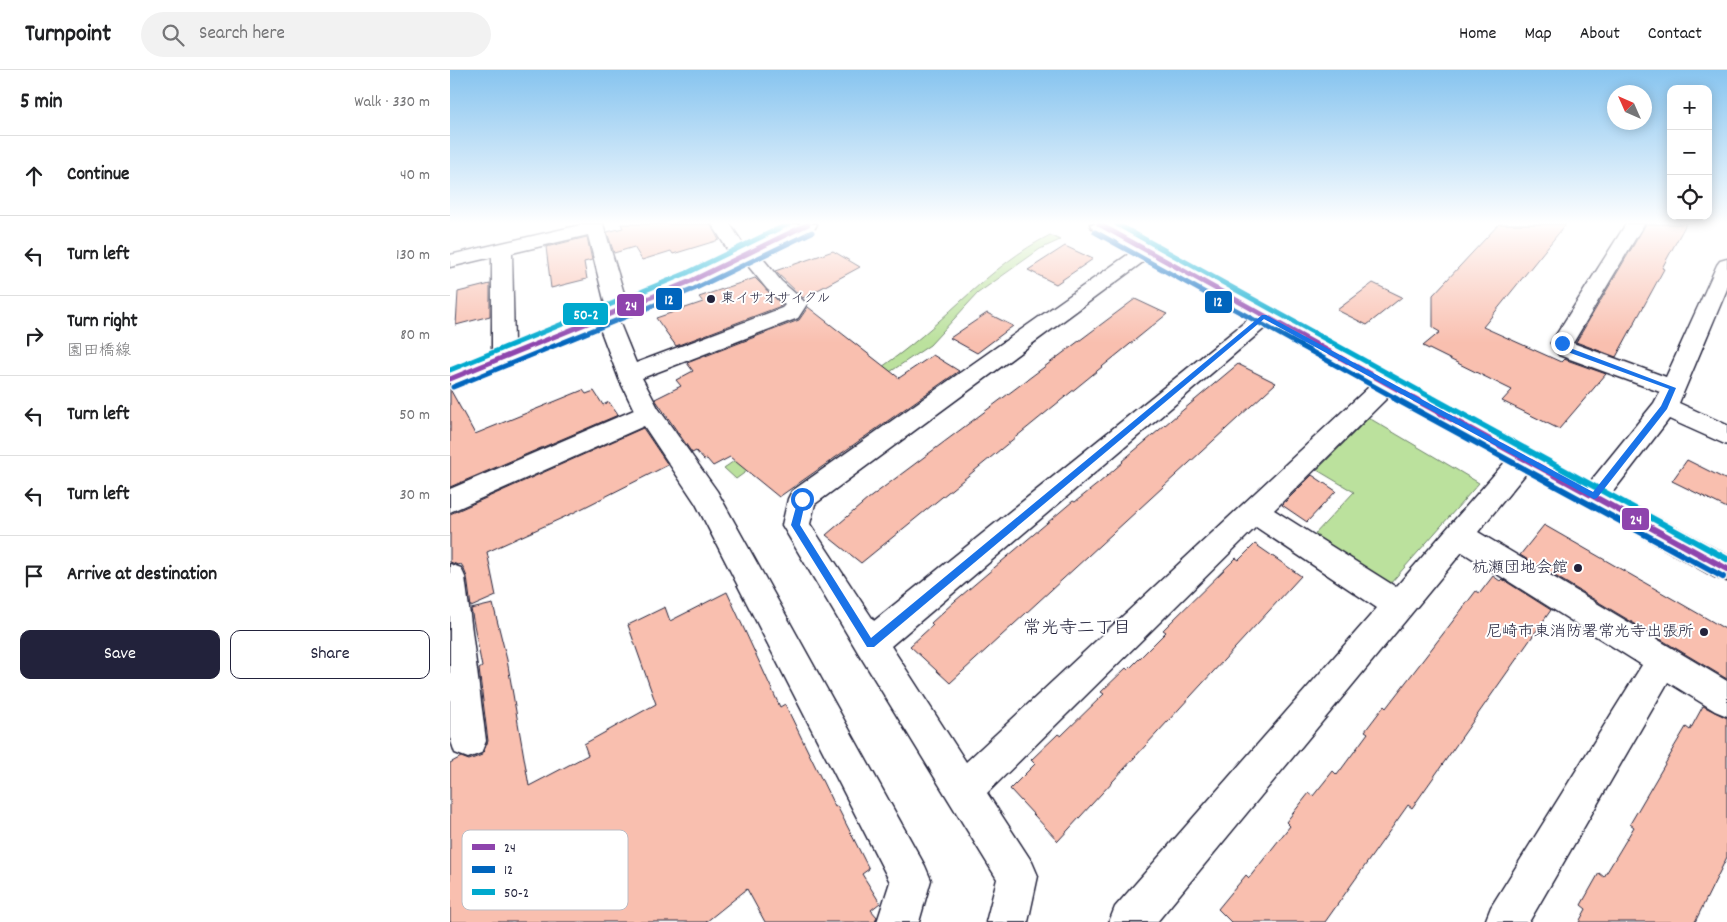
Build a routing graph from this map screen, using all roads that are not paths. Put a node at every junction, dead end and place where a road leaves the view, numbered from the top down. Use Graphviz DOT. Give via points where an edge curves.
graph roads {
  1 [pos="502,264"];
  2 [pos="602,264"];
  3 [pos="726,264"];
  4 [pos="754,264"];
  5 [pos="1128,264"];
  6 [pos="1171,264"];
  7 [pos="1611,264"];
  8 [pos="1725,277"];
  9 [pos="612,314"];
  10 [pos="1264,317"];
  11 [pos="503,358"];
  12 [pos="629,374"];
  13 [pos="450,379"];
  14 [pos="1387,384"];
  15 [pos="1669,397"];
  16 [pos="648,414"];
  17 [pos="1727,436"];
  18 [pos="1524,458"];
  19 [pos="1594,496"];
  20 [pos="450,501"];
  21 [pos="1254,510"];
  22 [pos="1458,535"];
  23 [pos="1727,569"];
  24 [pos="450,577"];
  25 [pos="450,584"];
  26 [pos="1398,605"];
  27 [pos="870,644"];
  28 [pos="1663,661"];
  29 [pos="1727,700"];
  30 [pos="468,741"];
  31 [pos="963,790"];
  32 [pos="898,922"];
  33 [pos="1007,922"];
  34 [pos="1130,922"];
  35 [pos="1506,922"];
  1 -- 11 [label="street"];
  2 -- 9 [label="street"];
  3 -- 9 [label="street"];
  4 -- 12 [label="street" via="796,304 790,312"];
  5 -- 27 [label="street" via="802,499 796,525"];
  6 -- 10 [label="street"];
  7 -- 15 [label="street" via="1562,343 1567,350"];
  8 -- 15 [label="street"];
  9 -- 11 [label="street"];
  9 -- 12 [label="street"];
  10 -- 14 [label="street"];
  10 -- 27 [label="street"];
  11 -- 13 [label="street"];
  12 -- 16 [label="street"];
  14 -- 18 [label="street"];
  14 -- 21 [label="street"];
  15 -- 17 [label="street"];
  15 -- 19 [label="street"];
  16 -- 20 [label="street"];
  16 -- 32 [label="street" via="693,473 708,499 911,880"];
  18 -- 19 [label="street"];
  18 -- 22 [label="street"];
  19 -- 23 [label="street"];
  21 -- 26 [label="street"];
  21 -- 31 [label="street"];
  22 -- 26 [label="street"];
  22 -- 28 [label="street"];
  24 -- 25 [label="street"];
  25 -- 30 [label="street"];
  26 -- 34 [label="street"];
  27 -- 31 [label="street"];
  28 -- 29 [label="street"];
  28 -- 35 [label="street"];
  31 -- 33 [label="street" via="1018,876"];
}
